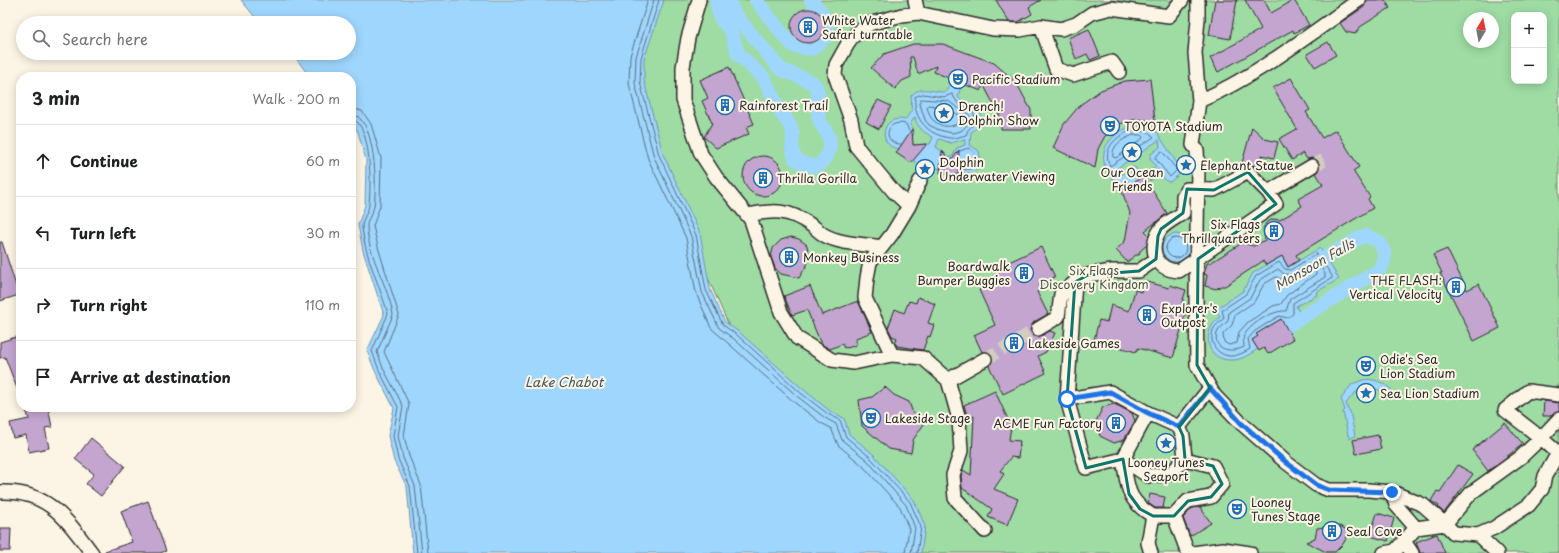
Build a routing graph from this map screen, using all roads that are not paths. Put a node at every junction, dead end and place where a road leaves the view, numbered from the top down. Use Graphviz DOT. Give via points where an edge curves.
graph roads {
  1 [pos="700,0"];
  2 [pos="1182,0"];
  3 [pos="1198,0"];
  4 [pos="1359,0"];
  5 [pos="916,6"];
  6 [pos="1042,26"];
  7 [pos="1119,72"];
  8 [pos="1199,101"];
  9 [pos="1312,166"];
  10 [pos="920,182"];
  11 [pos="1198,188"];
  12 [pos="1268,192"];
  13 [pos="909,206"];
  14 [pos="1183,213"];
  15 [pos="1198,213"];
  16 [pos="748,215"];
  17 [pos="881,247"];
  18 [pos="1156,259"];
  19 [pos="1198,259"];
  20 [pos="1075,282"];
  21 [pos="1038,329"];
  22 [pos="892,354"];
  23 [pos="985,359"];
  24 [pos="948,380"];
  25 [pos="1210,388"];
  26 [pos="1559,395"];
  27 [pos="1067,399"];
  28 [pos="1148,413"];
  29 [pos="1559,419"];
  30 [pos="1179,427"];
  31 [pos="1541,438"];
  32 [pos="1123,459"];
  33 [pos="1185,459"];
  34 [pos="0,492"];
  35 [pos="1392,492"];
  36 [pos="1153,516"];
  37 [pos="1174,516"];
  38 [pos="1445,524"];
  39 [pos="1416,528"];
  40 [pos="985,531"];
  41 [pos="1478,535"];
  42 [pos="1404,541"];
  43 [pos="92,553"];
  44 [pos="1151,553"];
  45 [pos="1188,553"];
  46 [pos="1193,553"];
  47 [pos="1250,553"];
  48 [pos="1384,553"];
  49 [pos="1412,553"];
  50 [pos="1496,553"];
  1 -- 16 [label="street" via="688,38 683,67 683,100 701,154 716,177"];
  2 -- 6 [label="street" via="1169,16 1111,8 1092,13 1076,24 1061,29"];
  3 -- 8 [label="street" via="1195,53"];
  4 -- 8 [label="street" via="1295,45 1217,93"];
  5 -- 6 [label="street" via="993,29 1020,30"];
  5 -- 13 [label="street" via="896,16 869,24 851,38 836,65 835,75 851,120 856,146"];
  6 -- 7 [label="street" via="1056,69 1073,75 1112,62"];
  8 -- 11 [label="street" via="1193,145 1197,150"];
  9 -- 12 [label="street"];
  10 -- 13 [label="street"];
  11 -- 12 [label="street" via="1214,190 1248,172"];
  11 -- 14 [label="street" via="1184,191"];
  11 -- 15 [label="street"];
  12 -- 19 [label="street" via="1276,204"];
  13 -- 17 [label="street"];
  14 -- 15 [label="street"];
  14 -- 18 [label="street" via="1161,229 1155,249"];
  15 -- 19 [label="street"];
  16 -- 17 [label="street" via="783,211 836,240"];
  16 -- 22 [label="street" via="782,312 797,338 832,360 854,363"];
  17 -- 22 [label="street" via="870,262 865,298"];
  18 -- 19 [label="street" via="1169,271 1179,271"];
  18 -- 20 [label="street" via="1139,271 1112,271 1088,275"];
  19 -- 25 [label="street" via="1197,365"];
  20 -- 21 [label="street" via="1061,294 1058,317"];
  20 -- 27 [label="street"];
  22 -- 24 [label="street" via="923,358"];
  23 -- 24 [label="street"];
  24 -- 40 [label="street" via="959,419 960,451 953,475 955,498"];
  25 -- 30 [label="street"];
  25 -- 35 [label="street" via="1241,423 1316,485 1329,490"];
  26 -- 31 [label="street" via="1528,391 1505,410"];
  27 -- 28 [label="street" via="1110,392"];
  27 -- 32 [label="street" via="1086,468"];
  28 -- 30 [label="street"];
  28 -- 32 [label="street"];
  29 -- 31 [label="street"];
  30 -- 33 [label="street" via="1183,436"];
  31 -- 38 [label="street" via="1521,457 1471,493"];
  31 -- 41 [label="street" via="1558,453 1542,489 1529,505 1494,528"];
  32 -- 33 [label="street" via="1148,476 1170,474"];
  32 -- 36 [label="street" via="1129,494 1140,509"];
  33 -- 37 [label="street" via="1213,466 1222,484 1211,497 1188,501"];
  34 -- 43 [label="street" via="36,497 60,513"];
  35 -- 38 [label="street" via="1424,505"];
  35 -- 39 [label="street" via="1396,505"];
  36 -- 37 [label="street"];
  36 -- 44 [label="street" via="1148,543"];
  37 -- 45 [label="street"];
  38 -- 39 [label="street"];
  38 -- 41 [label="street" via="1454,533"];
  39 -- 42 [label="street"];
  41 -- 50 [label="street"];
  42 -- 48 [label="street" via="1395,551"];
  42 -- 49 [label="street"];
  46 -- 47 [label="street" via="1223,549"];
}
